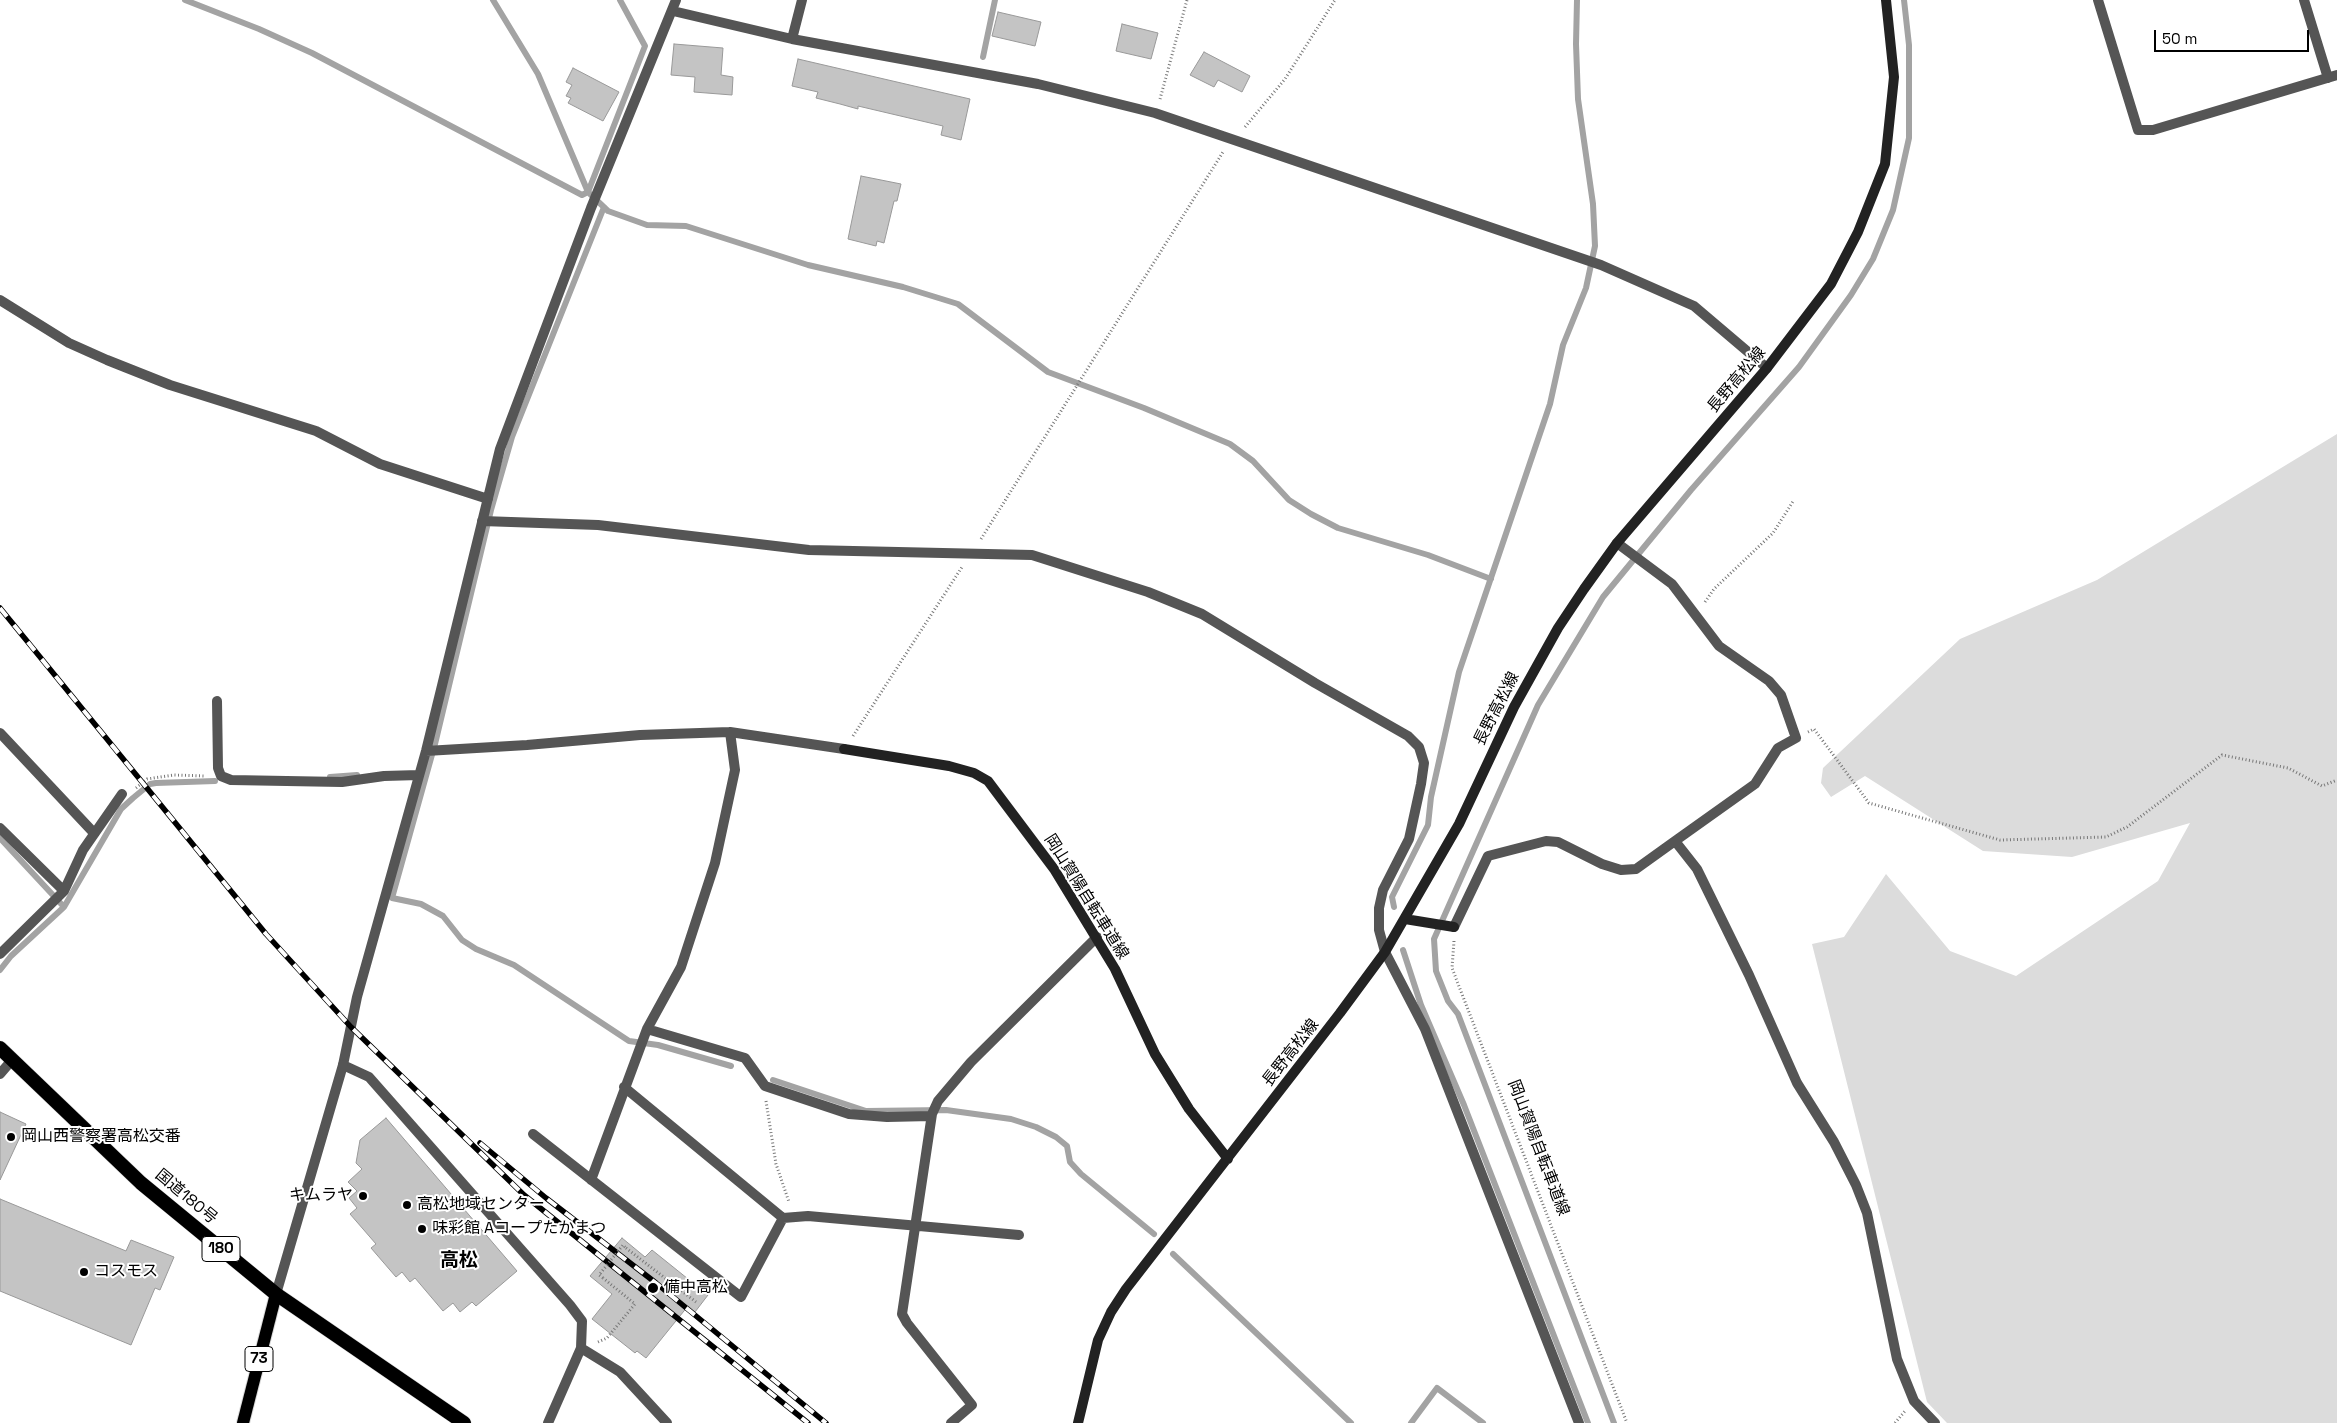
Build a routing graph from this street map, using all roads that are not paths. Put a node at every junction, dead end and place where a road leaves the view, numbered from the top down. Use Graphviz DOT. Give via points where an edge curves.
graph roads {
  1 [pos="676,0"];
  2 [pos="802,0"];
  3 [pos="1886,0"];
  4 [pos="2098,0"];
  5 [pos="2304,0"];
  6 [pos="672,11"];
  7 [pos="792,39"];
  8 [pos="2333,76"];
  9 [pos="0,300"];
  10 [pos="1767,368"];
  11 [pos="488,499"];
  12 [pos="486,521"];
  13 [pos="1617,543"];
  14 [pos="217,701"];
  15 [pos="730,732"];
  16 [pos="0,733"];
  17 [pos="431,750"];
  18 [pos="844,750"];
  19 [pos="419,775"];
  20 [pos="122,794"];
  21 [pos="0,828"];
  22 [pos="94,833"];
  23 [pos="1676,841"];
  24 [pos="58,897"];
  25 [pos="1405,919"];
  26 [pos="1452,927"];
  27 [pos="1097,937"];
  28 [pos="1385,952"];
  29 [pos="0,954"];
  30 [pos="647,1029"];
  31 [pos="0,1048"];
  32 [pos="12,1060"];
  33 [pos="343,1065"];
  34 [pos="0,1074"];
  35 [pos="624,1087"];
  36 [pos="932,1112"];
  37 [pos="533,1134"];
  38 [pos="1228,1159"];
  39 [pos="591,1180"];
  40 [pos="783,1218"];
  41 [pos="915,1225"];
  42 [pos="1019,1235"];
  43 [pos="276,1294"];
  44 [pos="581,1348"];
  45 [pos="243,1423"];
  46 [pos="464,1423"];
  47 [pos="548,1423"];
  48 [pos="667,1423"];
  49 [pos="951,1423"];
  50 [pos="1078,1423"];
  51 [pos="1579,1423"];
  52 [pos="1935,1423"];
  1 -- 6 [label="street"];
  2 -- 7 [label="street"];
  3 -- 10 [label="main road, 長野高松線" via="1894,77 1885,164 1858,232 1831,284"];
  4 -- 8 [label="street" via="2138,130 2153,130"];
  5 -- 8 [label="street"];
  6 -- 7 [label="street"];
  6 -- 11 [label="street" via="632,104 506,432"];
  7 -- 10 [label="street" via="1038,84 1155,113 1601,265 1694,306"];
  9 -- 11 [label="street" via="70,343 107,360 316,431 380,464"];
  10 -- 13 [label="main road, 長野高松線"];
  11 -- 12 [label="street"];
  12 -- 17 [label="street"];
  12 -- 28 [label="street" via="598,525 809,550 1032,556 1148,592 1202,614 1408,736 1419,747 1424,762 1409,839 1383,890 1379,908 1379,930"];
  13 -- 23 [label="street" via="1672,584 1719,646 1775,688 1781,695 1796,738 1778,748 1756,784"];
  13 -- 25 [label="main road, 長野高松線" via="1558,628 1527,683 1459,824"];
  14 -- 19 [label="street" via="218,768 221,776 231,780 302,783"];
  15 -- 17 [label="street"];
  15 -- 18 [label="street"];
  15 -- 30 [label="street" via="735,770 715,864 681,967"];
  16 -- 22 [label="street"];
  17 -- 19 [label="street"];
  18 -- 27 [label="main road, 岡山賀陽自転車道線" via="949,766 974,772 988,781 1054,869"];
  19 -- 33 [label="street" via="357,997"];
  20 -- 22 [label="street"];
  21 -- 24 [label="street"];
  22 -- 24 [label="street"];
  23 -- 26 [label="street" via="1636,869 1621,870 1602,864 1558,842 1546,841 1488,856"];
  23 -- 52 [label="street" via="1697,869 1797,1083 1856,1185 1867,1213 1898,1359 1914,1401"];
  24 -- 29 [label="street"];
  25 -- 26 [label="main road"];
  25 -- 28 [label="main road, 長野高松線"];
  27 -- 36 [label="street" via="971,1062"];
  27 -- 38 [label="main road, 岡山賀陽自転車道線" via="1156,1054 1189,1109"];
  28 -- 38 [label="main road, 長野高松線"];
  28 -- 51 [label="street" via="1425,1029"];
  30 -- 35 [label="street"];
  30 -- 36 [label="street" via="745,1058 765,1086 849,1114 886,1117"];
  31 -- 32 [label="highway, 国道180号 / 180"];
  32 -- 34 [label="street"];
  32 -- 43 [label="highway, 国道180号 / 180" via="142,1183"];
  33 -- 43 [label="street"];
  33 -- 44 [label="street" via="369,1077 570,1304 582,1321"];
  35 -- 39 [label="street"];
  35 -- 40 [label="street"];
  36 -- 41 [label="street"];
  37 -- 39 [label="street"];
  38 -- 50 [label="main road, 長野高松線" via="1111,1312 1098,1340"];
  39 -- 40 [label="street" via="740,1297"];
  40 -- 41 [label="street" via="808,1216"];
  41 -- 42 [label="street"];
  41 -- 49 [label="street" via="902,1314 972,1405"];
  43 -- 45 [label="main road, 73"];
  43 -- 46 [label="highway, 国道180号 / 180"];
  44 -- 47 [label="street"];
  44 -- 48 [label="street" via="620,1372"];
}
